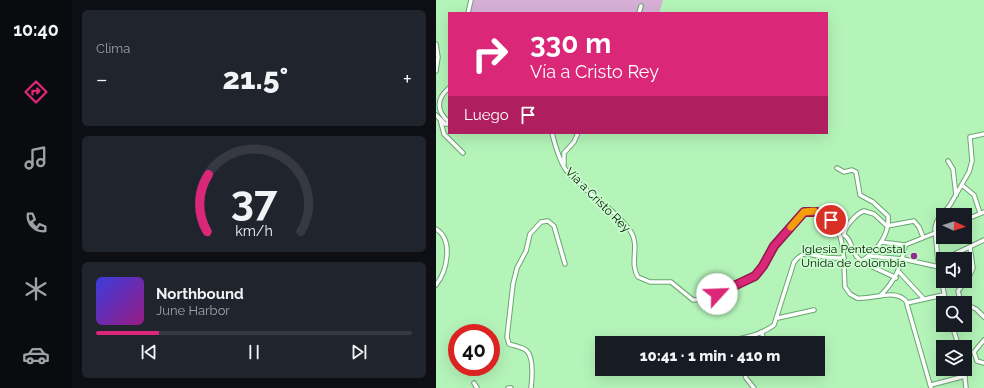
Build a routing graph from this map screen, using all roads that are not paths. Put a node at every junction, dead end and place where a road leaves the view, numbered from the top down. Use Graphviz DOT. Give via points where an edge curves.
graph roads {
  1 [pos="471,0"];
  2 [pos="640,6"];
  3 [pos="468,12"];
  4 [pos="639,12"];
  5 [pos="436,44"];
  6 [pos="436,71"];
  7 [pos="448,89"];
  8 [pos="436,115"];
  9 [pos="440,119"];
  10 [pos="448,122"];
  11 [pos="448,123"];
  12 [pos="552,134"];
  13 [pos="578,134"];
  14 [pos="984,134"];
  15 [pos="463,153"];
  16 [pos="948,161"];
  17 [pos="837,168"];
  18 [pos="565,169"];
  19 [pos="962,185"];
  20 [pos="956,195"];
  21 [pos="947,208"];
  22 [pos="982,213"];
  23 [pos="972,218"];
  24 [pos="887,226"];
  25 [pos="436,229"];
  26 [pos="936,233"];
  27 [pos="844,235"];
  28 [pos="923,237"];
  29 [pos="840,238"];
  30 [pos="984,240"];
  31 [pos="881,242"];
  32 [pos="905,245"];
  33 [pos="970,247"];
  34 [pos="959,252"];
  35 [pos="869,256"];
  36 [pos="844,258"];
  37 [pos="903,259"];
  38 [pos="863,260"];
  39 [pos="565,264"];
  40 [pos="936,266"];
  41 [pos="899,272"];
  42 [pos="896,278"];
  43 [pos="436,285"];
  44 [pos="942,288"];
  45 [pos="943,295"];
  46 [pos="880,296"];
  47 [pos="959,296"];
  48 [pos="924,299"];
  49 [pos="907,303"];
  50 [pos="972,307"];
  51 [pos="814,310"];
  52 [pos="984,317"];
  53 [pos="778,318"];
  54 [pos="761,332"];
  55 [pos="751,336"];
  56 [pos="764,336"];
  57 [pos="984,340"];
  58 [pos="984,363"];
  59 [pos="745,376"];
  60 [pos="965,376"];
  61 [pos="474,383"];
  62 [pos="931,387"];
  63 [pos="477,388"];
  64 [pos="508,388"];
  65 [pos="511,388"];
  66 [pos="531,388"];
  67 [pos="754,388"];
  68 [pos="966,388"];
  1 -- 3 [label="street"];
  2 -- 4 [label="street"];
  5 -- 6 [label="street"];
  7 -- 10 [label="street" via="439,97 438,106"];
  8 -- 9 [label="street"];
  9 -- 11 [label="street" via="445,124"];
  9 -- 15 [label="street" via="444,134"];
  12 -- 18 [label="street, Vía a Cristo Rey"];
  13 -- 18 [label="street" via="564,153"];
  14 -- 19 [label="street" via="970,138 972,156 969,172"];
  16 -- 20 [label="street" via="953,169"];
  17 -- 24 [label="street" via="844,172 856,172 860,195 884,211 888,216"];
  18 -- 29 [label="street, Vía a Cristo Rey" via="610,209 630,231 638,277 650,282 671,282 693,300 706,299 755,276 774,246 804,212 817,212 829,218"];
  19 -- 20 [label="street"];
  19 -- 22 [label="street" via="974,195"];
  20 -- 21 [label="street"];
  22 -- 23 [label="street"];
  24 -- 27 [label="street" via="874,214 864,211 854,218"];
  24 -- 28 [label="street" via="914,221"];
  24 -- 31 [label="street"];
  25 -- 43 [label="street" via="445,240 447,251 444,269"];
  26 -- 28 [label="street"];
  27 -- 29 [label="street"];
  27 -- 38 [label="street" via="850,241 855,254"];
  28 -- 32 [label="street"];
  29 -- 36 [label="street, Vía a Cristo Rey"];
  30 -- 33 [label="street"];
  31 -- 32 [label="street"];
  31 -- 35 [label="street"];
  32 -- 37 [label="street"];
  33 -- 34 [label="street"];
  33 -- 47 [label="street" via="973,268 969,277 959,287"];
  35 -- 37 [label="street"];
  35 -- 38 [label="street"];
  36 -- 46 [label="street, Vía a Cristo Rey" via="846,290 857,298"];
  36 -- 53 [label="street" via="807,253 798,258 789,275"];
  37 -- 40 [label="street"];
  37 -- 41 [label="street"];
  38 -- 42 [label="street"];
  39 -- 66 [label="street" via="554,226 548,221 541,222 530,234 526,251 517,268 507,337 509,344 526,350 531,358"];
  41 -- 42 [label="street"];
  41 -- 48 [label="street"];
  42 -- 46 [label="street"];
  44 -- 45 [label="street"];
  45 -- 48 [label="street"];
  46 -- 49 [label="street" via="899,295"];
  48 -- 49 [label="street"];
  49 -- 62 [label="street"];
  50 -- 52 [label="street"];
  51 -- 53 [label="street"];
  53 -- 54 [label="street" via="774,325"];
  54 -- 55 [label="street"];
  54 -- 56 [label="street"];
  57 -- 58 [label="street" via="974,352 976,361"];
  59 -- 67 [label="street"];
  60 -- 62 [label="street"];
  60 -- 68 [label="street"];
  61 -- 63 [label="street"];
  64 -- 65 [label="street"];
}
